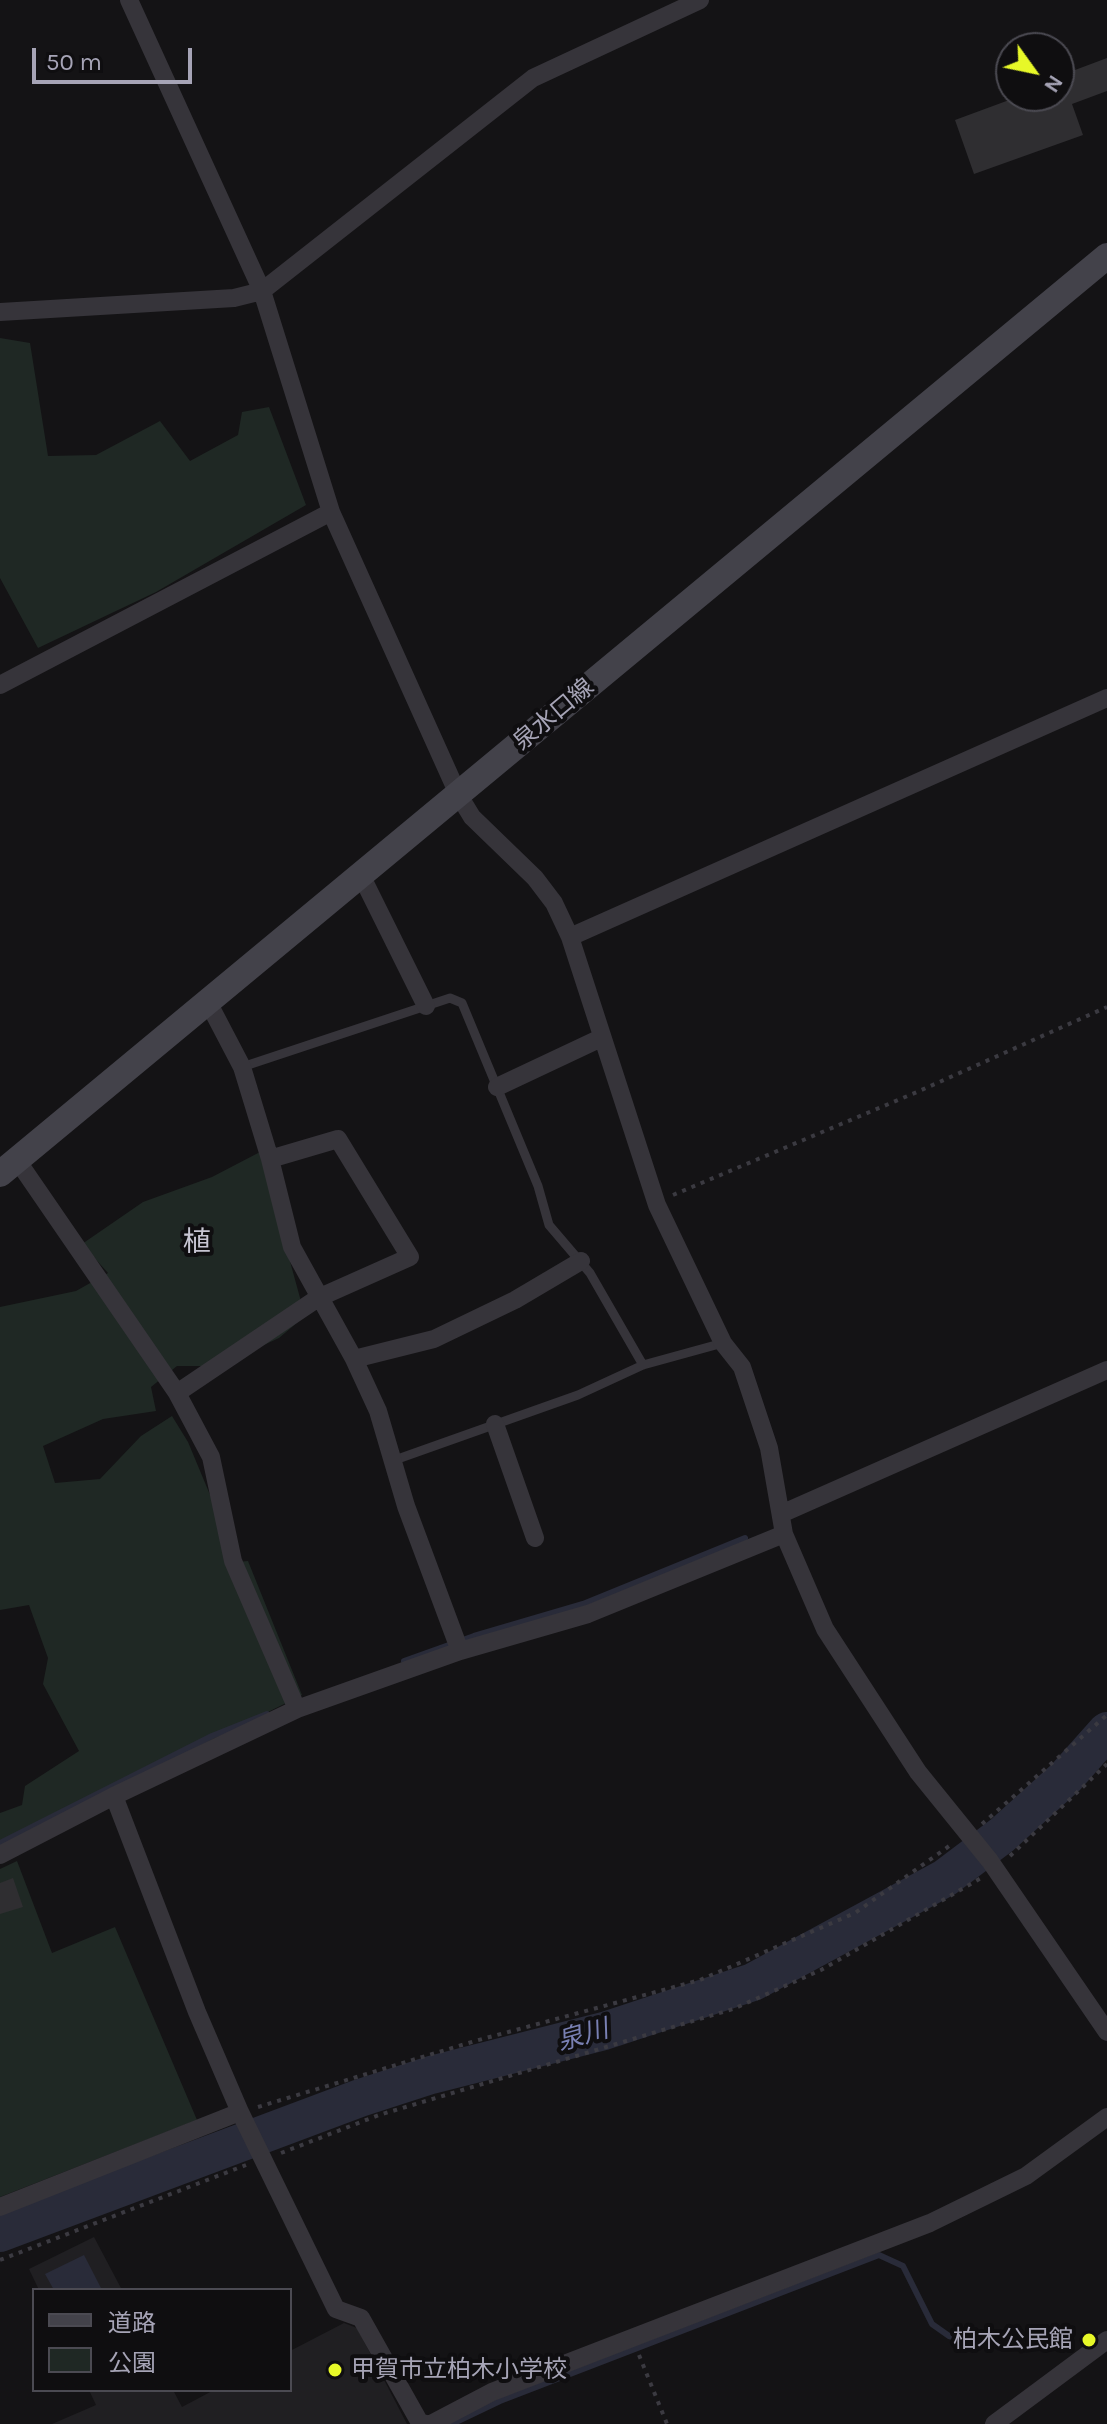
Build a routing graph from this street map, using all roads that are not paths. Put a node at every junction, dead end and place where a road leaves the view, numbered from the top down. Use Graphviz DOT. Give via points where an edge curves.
graph roads {
  1 [pos="129,0"];
  2 [pos="700,0"];
  3 [pos="1107,256"];
  4 [pos="262,291"];
  5 [pos="0,312"];
  6 [pos="331,512"];
  7 [pos="0,685"];
  8 [pos="1107,698"];
  9 [pos="458,794"];
  10 [pos="361,875"];
  11 [pos="570,937"];
  12 [pos="208,1002"];
  13 [pos="426,1006"];
  14 [pos="601,1038"];
  15 [pos="242,1067"];
  16 [pos="497,1087"];
  17 [pos="270,1159"];
  18 [pos="9,1167"];
  19 [pos="581,1261"];
  20 [pos="318,1298"];
  21 [pos="723,1343"];
  22 [pos="354,1359"];
  23 [pos="643,1365"];
  24 [pos="1107,1370"];
  25 [pos="177,1393"];
  26 [pos="495,1424"];
  27 [pos="392,1461"];
  28 [pos="781,1514"];
  29 [pos="784,1534"];
  30 [pos="535,1538"];
  31 [pos="460,1651"];
  32 [pos="297,1709"];
  33 [pos="114,1796"];
  34 [pos="0,1855"];
  35 [pos="1107,2032"];
  36 [pos="1107,2117"];
  37 [pos="244,2119"];
  38 [pos="0,2207"];
  39 [pos="1107,2340"];
  40 [pos="428,2424"];
  41 [pos="994,2424"];
  1 -- 4 [label="street"];
  2 -- 4 [label="street" via="533,78"];
  3 -- 9 [label="main road, 泉水口線"];
  4 -- 5 [label="street" via="234,298"];
  4 -- 6 [label="street"];
  6 -- 7 [label="street"];
  6 -- 9 [label="street"];
  8 -- 11 [label="street"];
  9 -- 10 [label="main road, 泉水口線"];
  9 -- 11 [label="street" via="472,817 535,878"];
  10 -- 12 [label="main road, 泉水口線"];
  10 -- 13 [label="street"];
  11 -- 14 [label="street"];
  12 -- 15 [label="street"];
  12 -- 18 [label="main road, 泉水口線"];
  13 -- 15 [label="lane"];
  13 -- 16 [label="lane" via="450,998 462,1003"];
  14 -- 16 [label="street"];
  14 -- 21 [label="street" via="657,1205"];
  15 -- 17 [label="street"];
  16 -- 19 [label="lane" via="549,1225"];
  17 -- 20 [label="street" via="292,1247"];
  17 -- 20 [label="street" via="338,1139 410,1257"];
  18 -- 25 [label="street"];
  19 -- 22 [label="street" via="434,1339"];
  19 -- 23 [label="lane"];
  20 -- 22 [label="street"];
  20 -- 25 [label="street"];
  21 -- 23 [label="lane"];
  21 -- 28 [label="street" via="742,1367 769,1448"];
  22 -- 27 [label="street" via="378,1411"];
  23 -- 26 [label="lane"];
  24 -- 28 [label="street"];
  25 -- 32 [label="street" via="211,1457 233,1561"];
  26 -- 27 [label="lane"];
  26 -- 30 [label="street"];
  27 -- 31 [label="street"];
  28 -- 29 [label="street"];
  29 -- 31 [label="street" via="588,1614"];
  29 -- 35 [label="street" via="825,1629 918,1772 992,1865"];
  31 -- 32 [label="street"];
  32 -- 33 [label="street"];
  33 -- 34 [label="street"];
  33 -- 37 [label="street"];
  36 -- 40 [label="street" via="1026,2176 930,2223 492,2392"];
  37 -- 38 [label="street"];
  37 -- 40 [label="street" via="336,2309 361,2318 420,2423"];
  39 -- 41 [label="street"];
}
